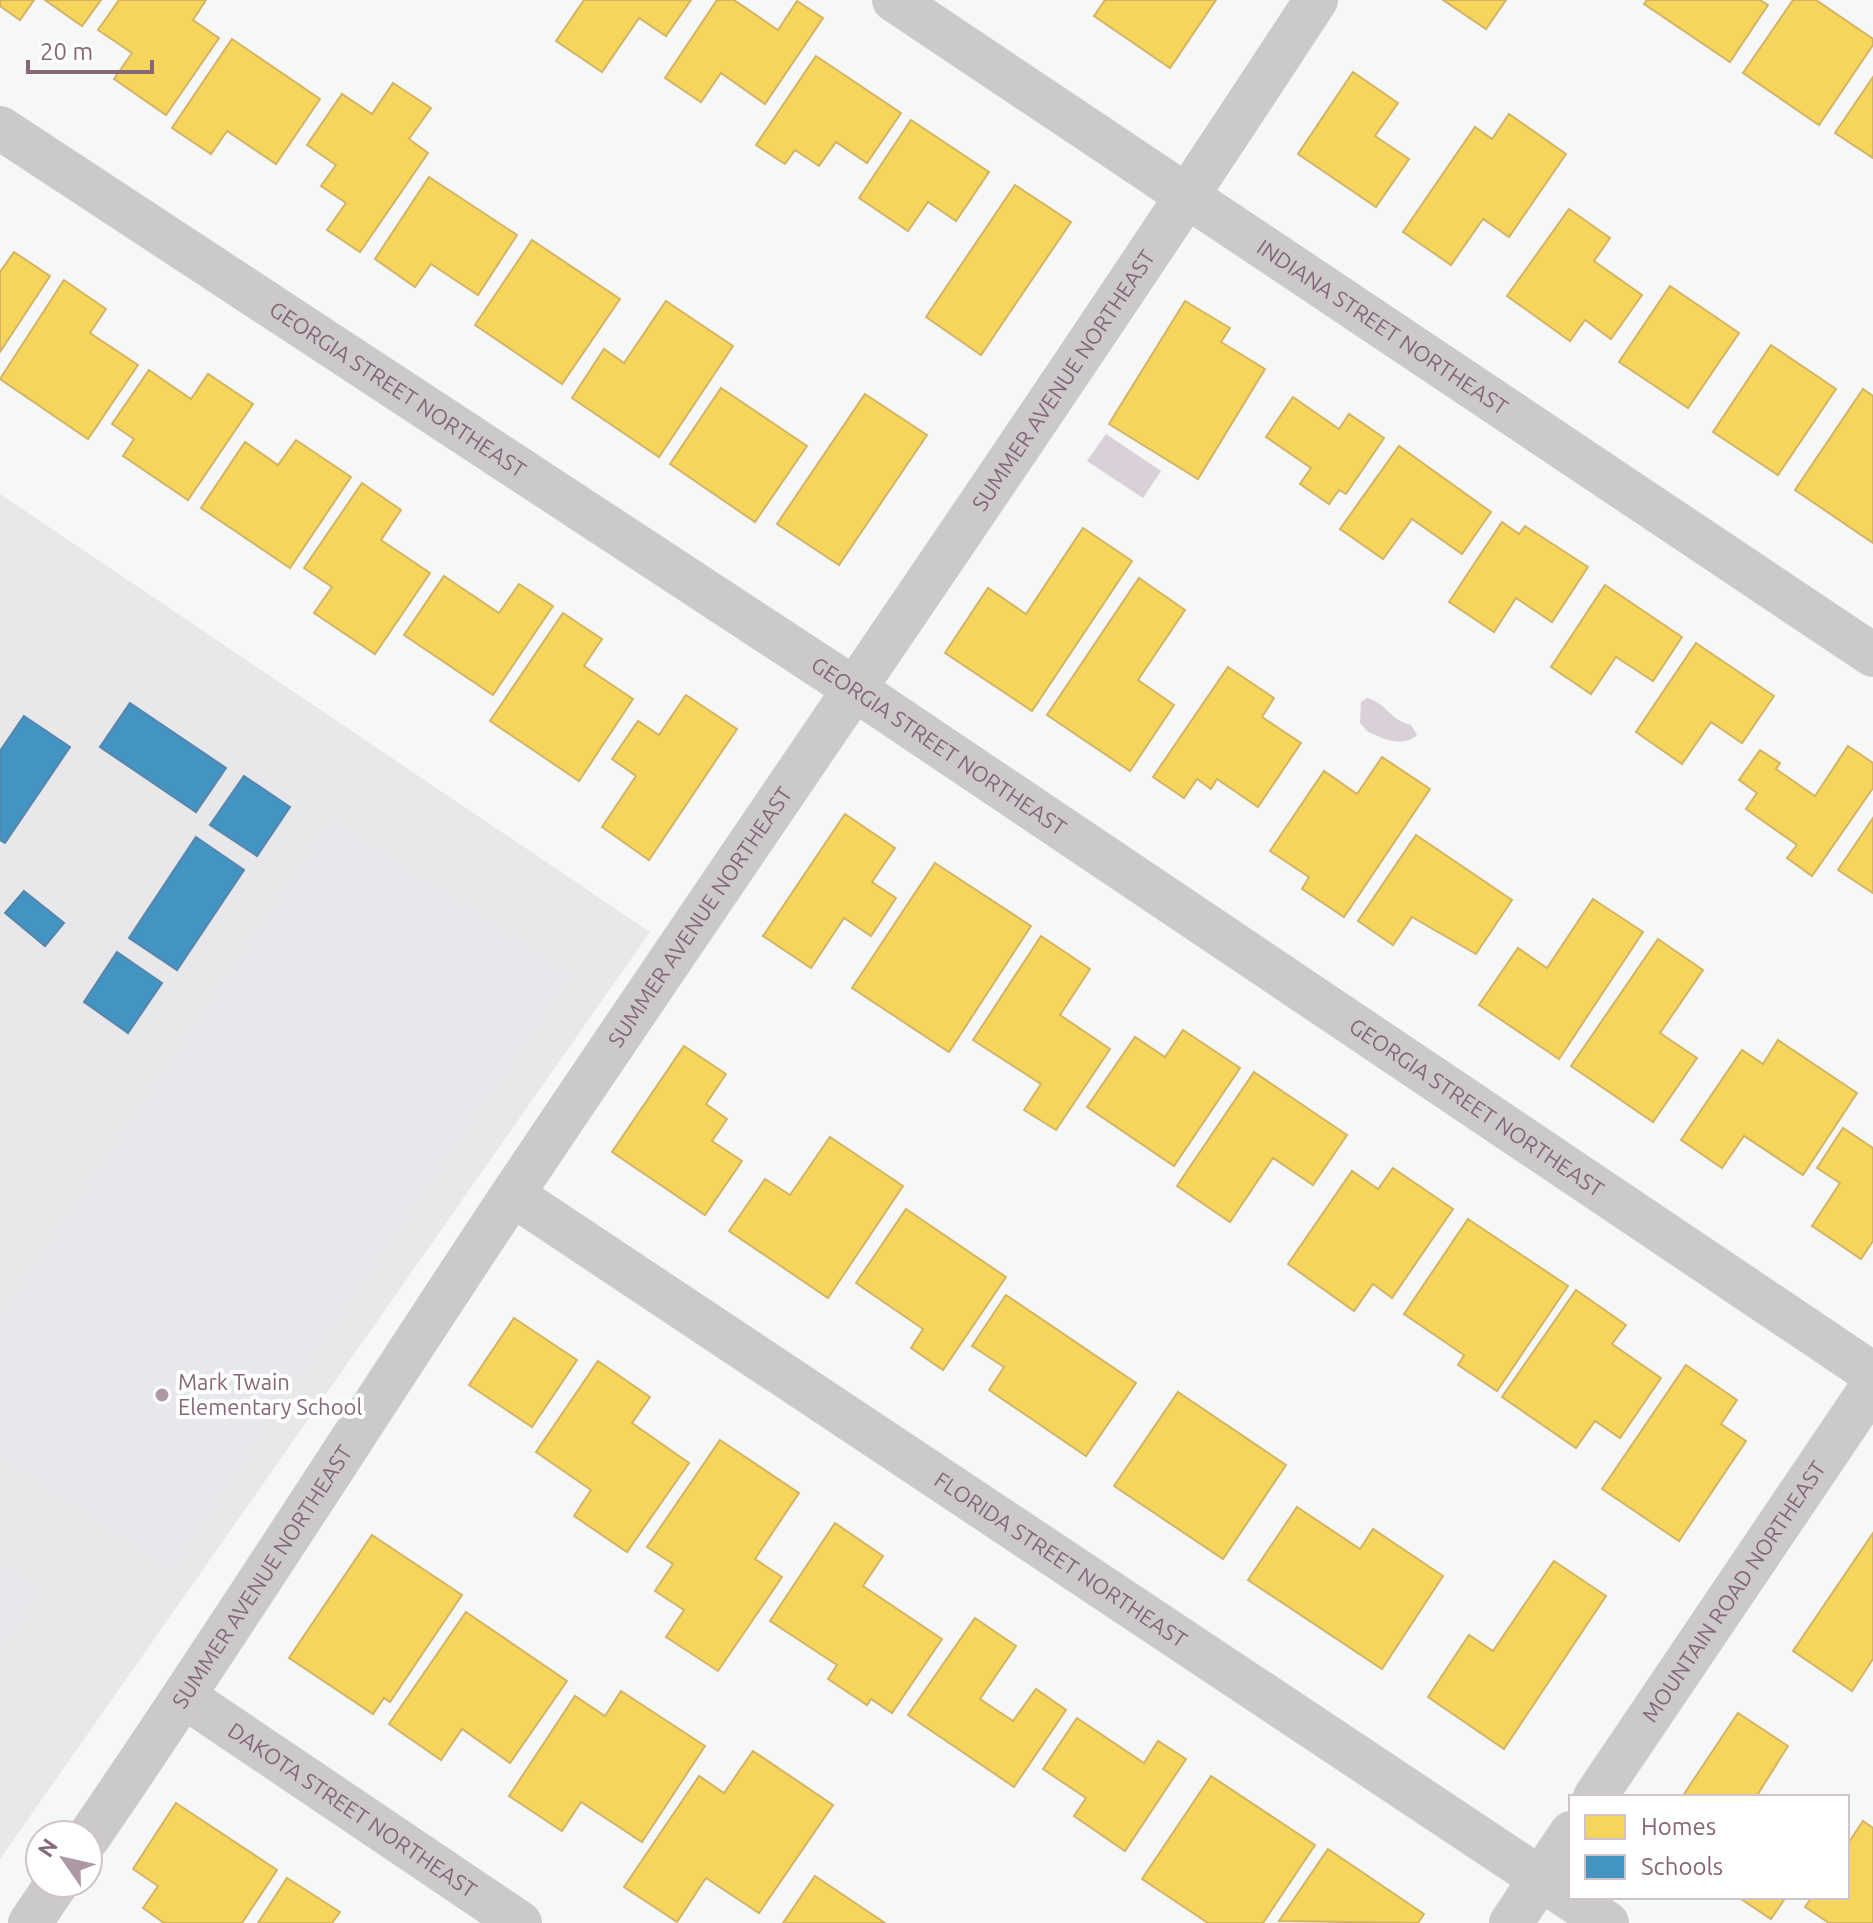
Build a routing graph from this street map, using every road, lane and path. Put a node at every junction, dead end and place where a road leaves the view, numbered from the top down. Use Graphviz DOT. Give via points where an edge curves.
graph roads {
  1 [pos="894,0"];
  2 [pos="1316,0"];
  3 [pos="0,128"];
  4 [pos="1188,196"];
  5 [pos="1873,655"];
  6 [pos="853,688"];
  7 [pos="513,1195"];
  8 [pos="1873,1374"];
  9 [pos="1873,1385"];
  10 [pos="185,1697"];
  11 [pos="1596,1795"];
  12 [pos="101,1819"];
  13 [pos="1569,1836"];
  14 [pos="1541,1878"];
  15 [pos="1569,1897"];
  16 [pos="46,1899"];
  17 [pos="1572,1899"];
  18 [pos="30,1923"];
  19 [pos="520,1923"];
  20 [pos="1511,1923"];
  21 [pos="1607,1923"];
  1 -- 4 [label="street, INDIANA STREET NORTHEAST"];
  2 -- 4 [label="street, SUMMER AVENUE NORTHEAST"];
  3 -- 6 [label="street, GEORGIA STREET NORTHEAST"];
  4 -- 5 [label="street, INDIANA STREET NORTHEAST"];
  4 -- 6 [label="street, SUMMER AVENUE NORTHEAST"];
  6 -- 7 [label="street, SUMMER AVENUE NORTHEAST"];
  6 -- 8 [label="street, GEORGIA STREET NORTHEAST"];
  7 -- 10 [label="street, SUMMER AVENUE NORTHEAST"];
  7 -- 14 [label="street, FLORIDA STREET NORTHEAST"];
  9 -- 11 [label="street, MOUNTAIN ROAD NORTHEAST"];
  10 -- 12 [label="street, SUMMER AVENUE NORTHEAST"];
  10 -- 19 [label="street, DAKOTA STREET NORTHEAST"];
  13 -- 14 [label="street"];
  14 -- 15 [label="street, FLORIDA STREET NORTHEAST"];
  14 -- 20 [label="street"];
  16 -- 18 [label="street"];
  17 -- 21 [label="street, FLORIDA STREET NORTHEAST"];
}
